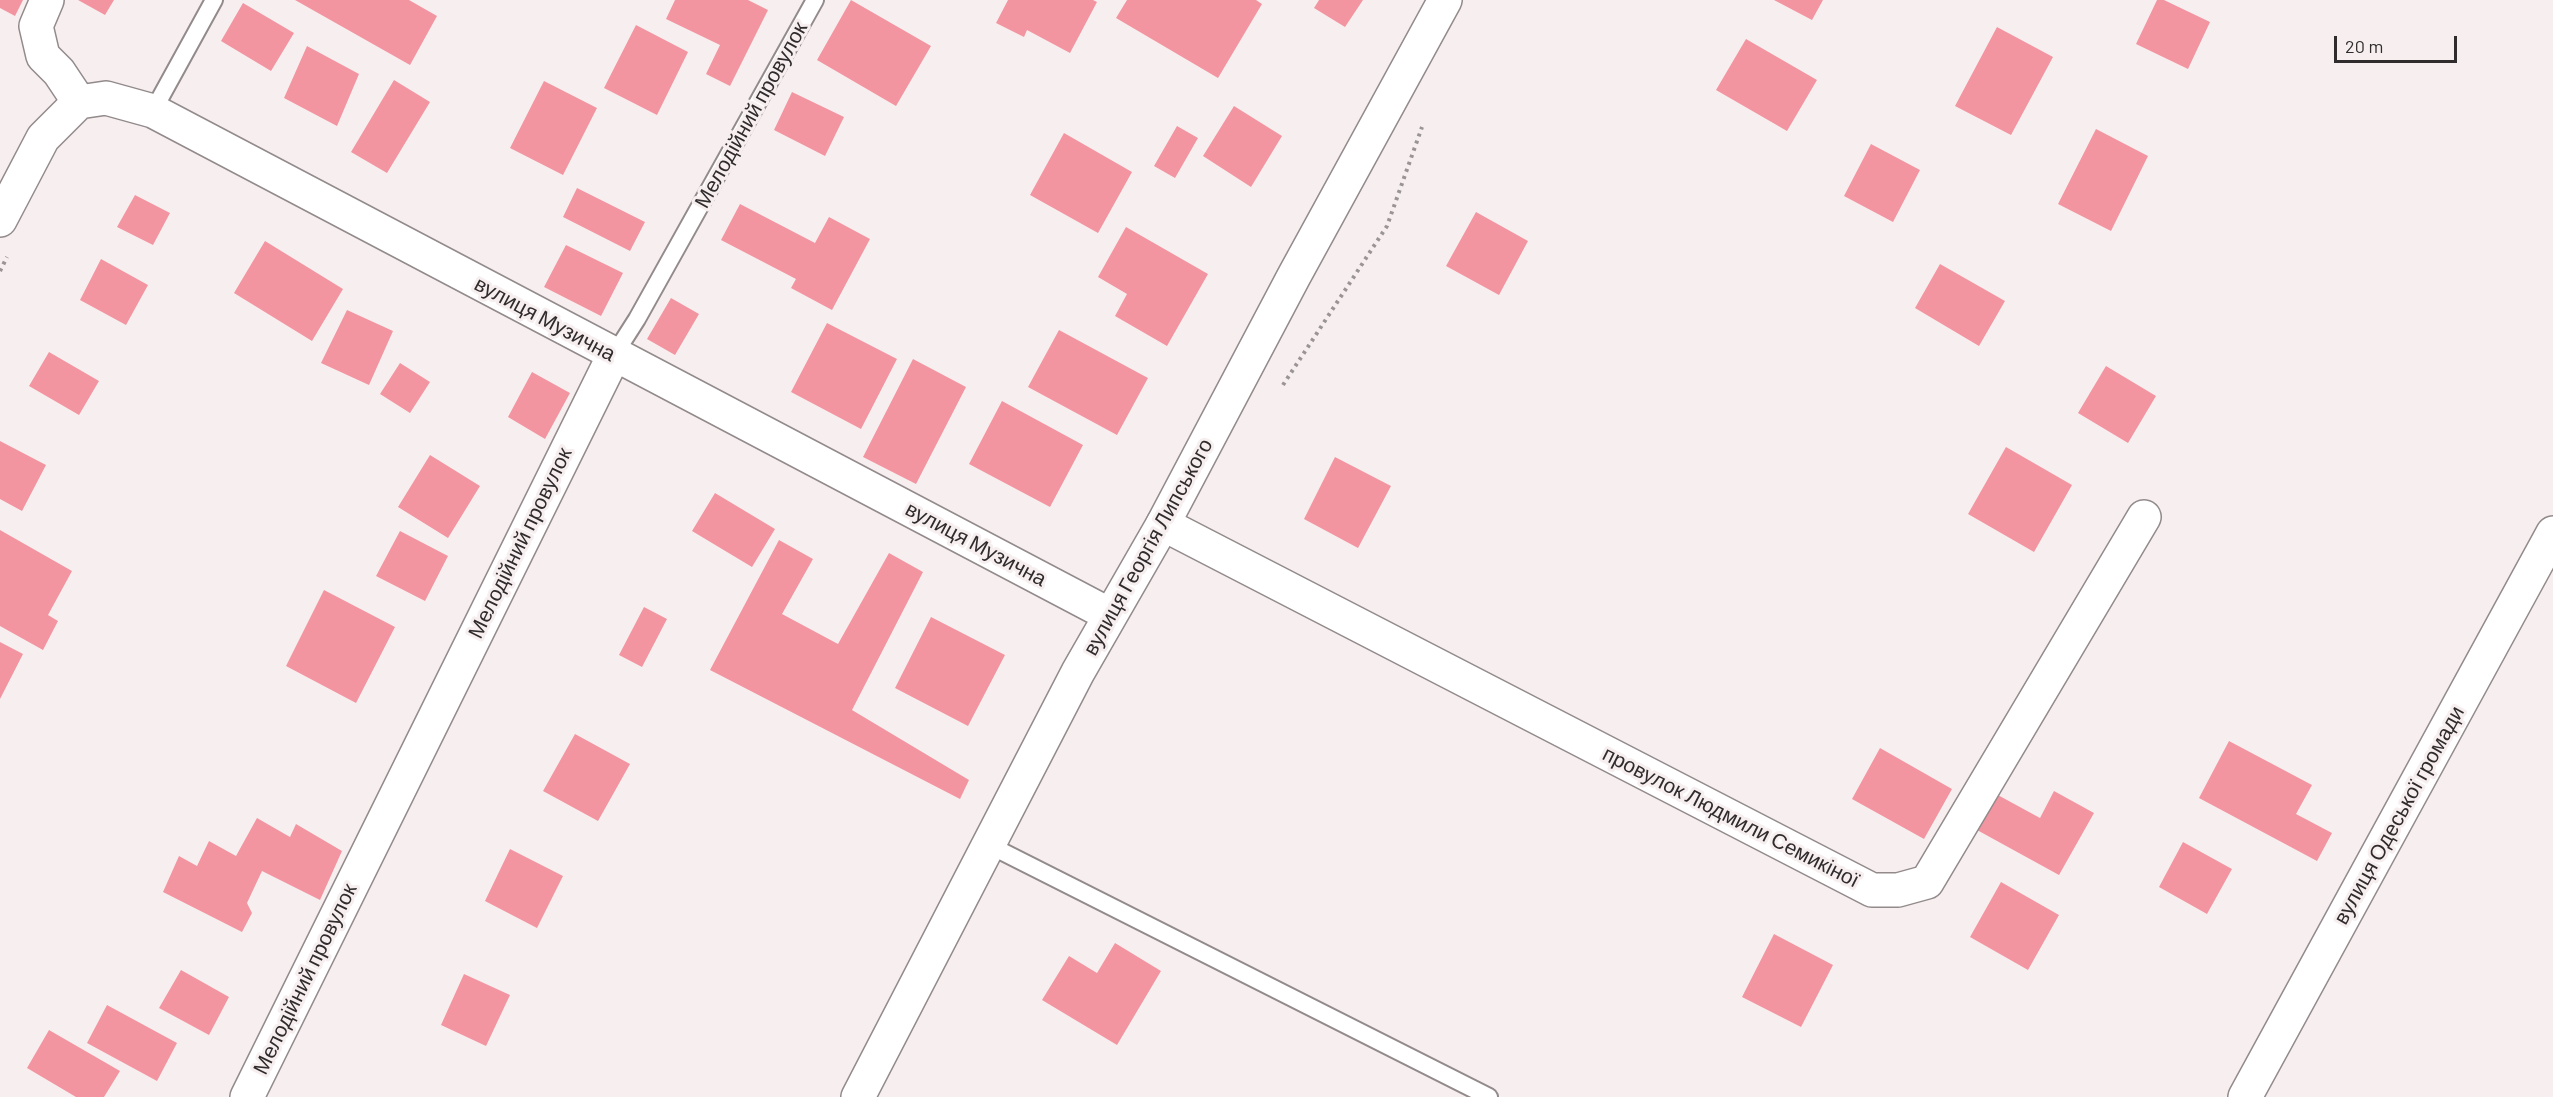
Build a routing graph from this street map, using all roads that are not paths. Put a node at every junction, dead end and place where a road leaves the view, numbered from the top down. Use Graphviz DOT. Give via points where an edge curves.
graph roads {
  1 [pos="48,0"];
  2 [pos="214,0"];
  3 [pos="815,0"];
  4 [pos="1444,0"];
  5 [pos="79,102"];
  6 [pos="153,111"];
  7 [pos="0,219"];
  8 [pos="615,355"];
  9 [pos="2144,517"];
  10 [pos="1163,524"];
  11 [pos="2553,533"];
  12 [pos="1110,615"];
  13 [pos="989,845"];
  14 [pos="247,1097"];
  15 [pos="858,1097"];
  16 [pos="1489,1097"];
  17 [pos="2245,1097"];
  1 -- 5 [label="street" via="36,26 43,56"];
  2 -- 6 [label="lane"];
  3 -- 8 [label="lane, Мелодійний провулок"];
  4 -- 10 [label="street, вулиця Георгія Липського"];
  5 -- 6 [label="street, вулиця Музична" via="106,98"];
  5 -- 7 [label="street" via="43,138"];
  6 -- 8 [label="street, вулиця Музична"];
  8 -- 12 [label="street, вулиця Музична"];
  8 -- 14 [label="street, Мелодійний провулок"];
  9 -- 10 [label="street, провулок Людмили Семикіної" via="1927,882 1898,890 1872,890"];
  10 -- 12 [label="street, вулиця Георгія Липського"];
  11 -- 17 [label="street, вулиця Одеської громади"];
  12 -- 13 [label="street, вулиця Георгія Липського"];
  13 -- 15 [label="street, вулиця Георгія Липського"];
  13 -- 16 [label="lane"];
}
